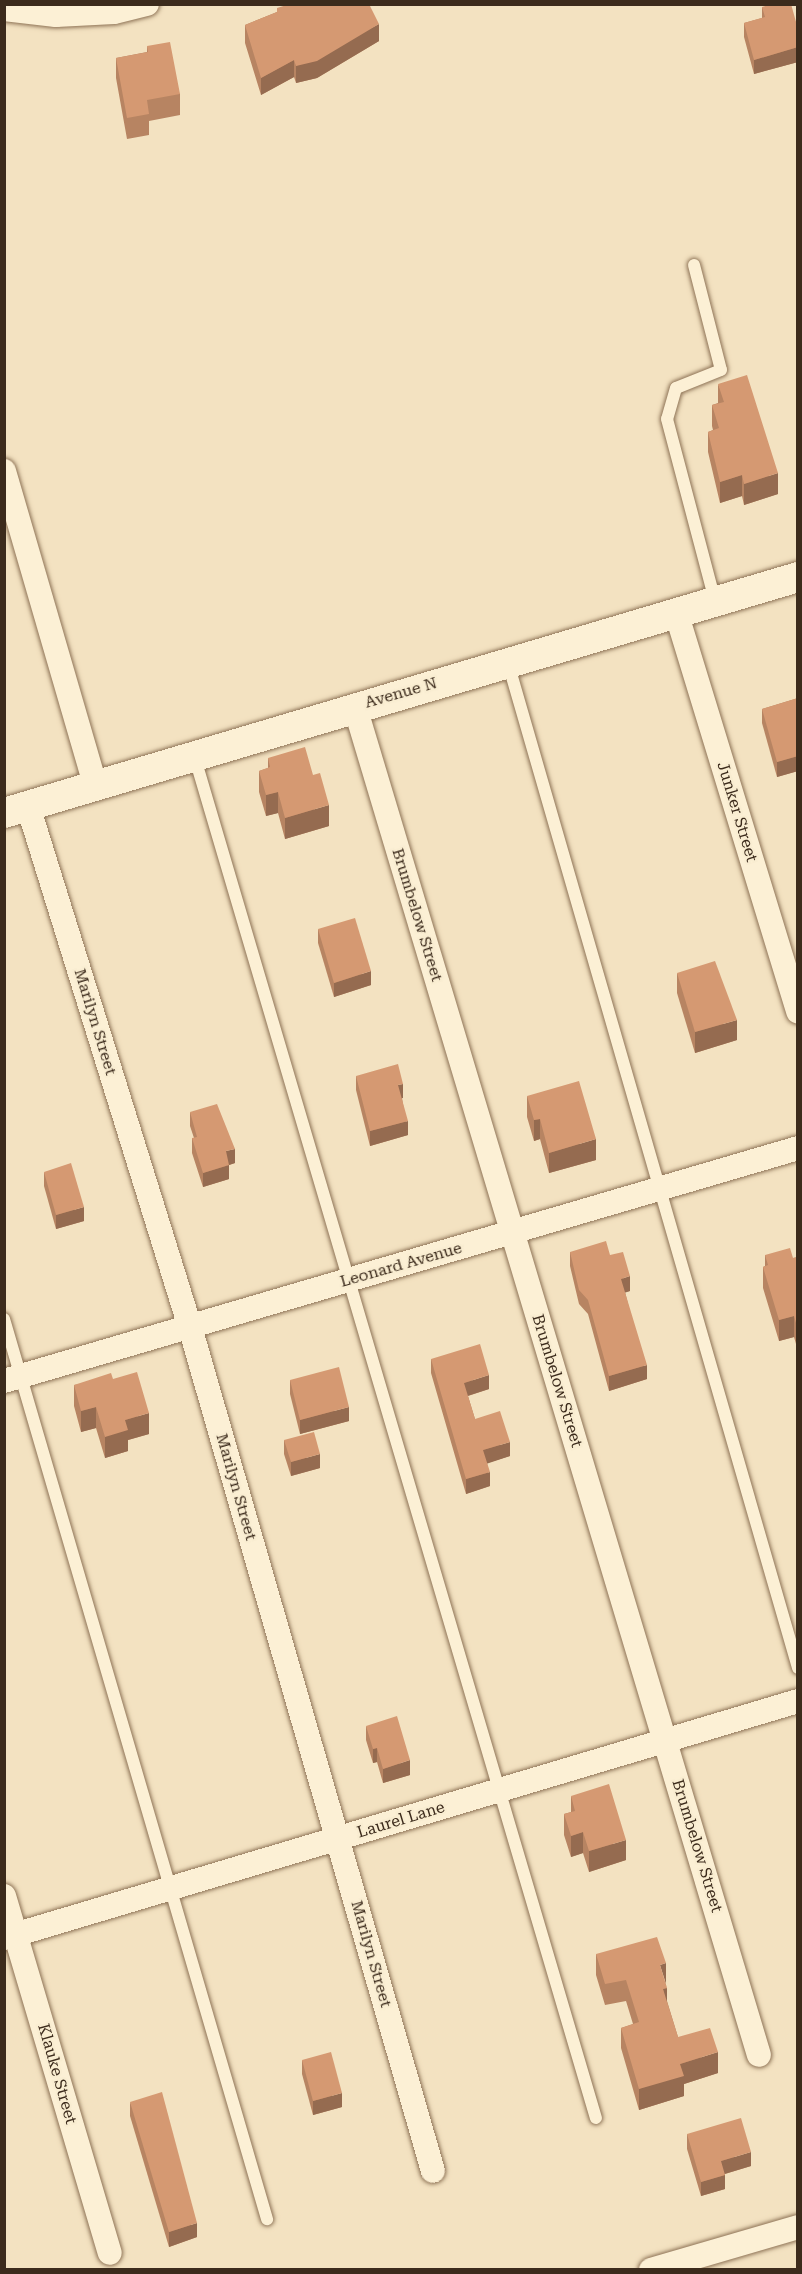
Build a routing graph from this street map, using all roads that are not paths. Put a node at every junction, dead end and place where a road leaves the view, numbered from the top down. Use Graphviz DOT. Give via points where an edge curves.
graph roads {
  1 [pos="147,4"];
  2 [pos="4,9"];
  3 [pos="694,265"];
  4 [pos="4,471"];
  5 [pos="798,577"];
  6 [pos="715,601"];
  7 [pos="676,612"];
  8 [pos="507,662"];
  9 [pos="355,707"];
  10 [pos="194,754"];
  11 [pos="95,784"];
  12 [pos="16,810"];
  13 [pos="798,1012"];
  14 [pos="798,1148"];
  15 [pos="660,1189"];
  16 [pos="513,1232"];
  17 [pos="349,1280"];
  18 [pos="4,1319"];
  19 [pos="190,1327"];
  20 [pos="13,1379"];
  21 [pos="798,1668"];
  22 [pos="798,1701"];
  23 [pos="665,1741"];
  24 [pos="500,1791"];
  25 [pos="338,1839"];
  26 [pos="171,1889"];
  27 [pos="4,1896"];
  28 [pos="10,1937"];
  29 [pos="759,2055"];
  30 [pos="596,2118"];
  31 [pos="433,2171"];
  32 [pos="267,2219"];
  33 [pos="798,2227"];
  34 [pos="110,2253"];
  35 [pos="651,2270"];
  1 -- 2 [label="street" via="114,12 56,15"];
  3 -- 6 [label="lane" via="721,370 676,388 668,419"];
  4 -- 11 [label="street"];
  5 -- 6 [label="street, Avenue N"];
  6 -- 7 [label="street, Avenue N"];
  7 -- 8 [label="street, Avenue N"];
  7 -- 13 [label="street, Junker Street"];
  8 -- 9 [label="street, Avenue N"];
  8 -- 15 [label="lane"];
  9 -- 10 [label="street, Avenue N"];
  9 -- 16 [label="street, Brumbelow Street"];
  10 -- 11 [label="street, Avenue N"];
  10 -- 17 [label="lane"];
  11 -- 12 [label="street, Avenue N"];
  12 -- 19 [label="street, Marilyn Street"];
  14 -- 15 [label="street, Leonard Avenue"];
  15 -- 16 [label="street, Leonard Avenue"];
  15 -- 21 [label="lane"];
  16 -- 17 [label="street, Leonard Avenue"];
  16 -- 23 [label="street, Brumbelow Street"];
  17 -- 19 [label="street, Leonard Avenue"];
  17 -- 24 [label="lane"];
  18 -- 20 [label="lane"];
  19 -- 20 [label="street, Leonard Avenue"];
  19 -- 25 [label="street, Marilyn Street"];
  20 -- 26 [label="lane"];
  22 -- 23 [label="street, Laurel Lane"];
  23 -- 24 [label="street, Laurel Lane"];
  23 -- 29 [label="street, Brumbelow Street"];
  24 -- 25 [label="street, Laurel Lane"];
  24 -- 30 [label="lane"];
  25 -- 26 [label="street, Laurel Lane"];
  25 -- 31 [label="street, Marilyn Street"];
  26 -- 28 [label="street, Laurel Lane"];
  26 -- 32 [label="lane"];
  27 -- 28 [label="street, Klauke Street"];
  28 -- 34 [label="street, Klauke Street"];
  33 -- 35 [label="street"];
}
